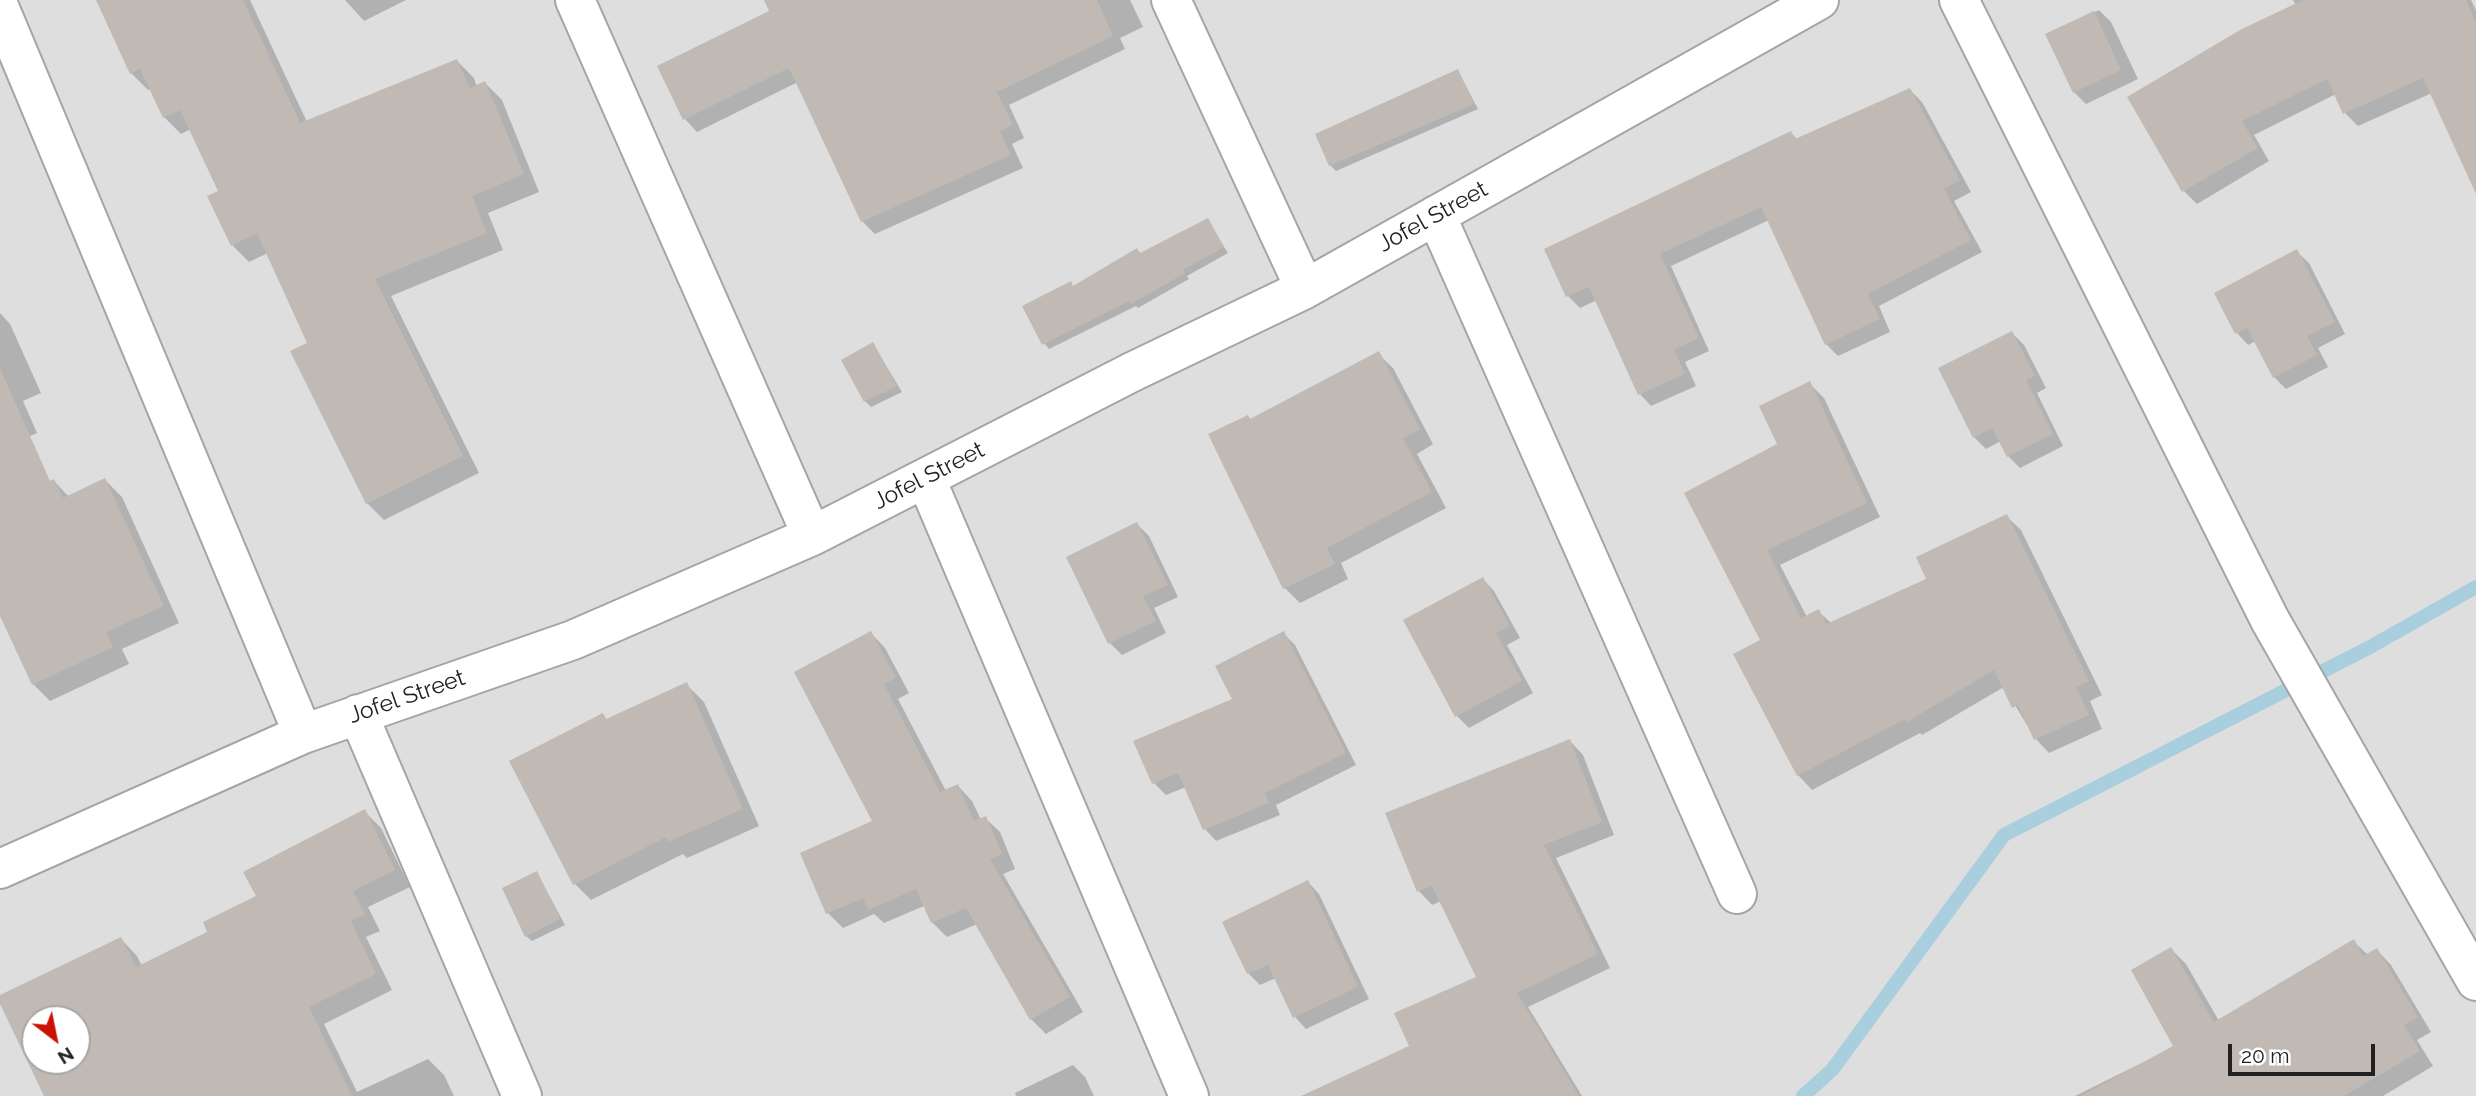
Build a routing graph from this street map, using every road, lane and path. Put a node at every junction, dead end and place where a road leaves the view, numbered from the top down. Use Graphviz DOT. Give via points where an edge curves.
graph roads {
  1 [pos="575,0"];
  2 [pos="1171,0"];
  3 [pos="1819,0"];
  4 [pos="1959,0"];
  5 [pos="0,9"];
  6 [pos="1436,215"];
  7 [pos="1305,289"];
  8 [pos="926,479"];
  9 [pos="812,536"];
  10 [pos="358,714"];
  11 [pos="303,734"];
  12 [pos="0,869"];
  13 [pos="1737,894"];
  14 [pos="2476,981"];
  15 [pos="522,1096"];
  16 [pos="1189,1096"];
  1 -- 9 [label="street"];
  2 -- 7 [label="street"];
  3 -- 6 [label="street, Jofel Street"];
  4 -- 14 [label="street" via="2270,620"];
  5 -- 11 [label="street"];
  6 -- 7 [label="street, Jofel Street"];
  6 -- 13 [label="street"];
  7 -- 8 [label="street, Jofel Street"];
  8 -- 9 [label="street, Jofel Street"];
  8 -- 16 [label="street"];
  9 -- 10 [label="street, Jofel Street" via="573,639"];
  10 -- 11 [label="street, Jofel Street"];
  10 -- 15 [label="street"];
  11 -- 12 [label="street, Jofel Street"];
}
